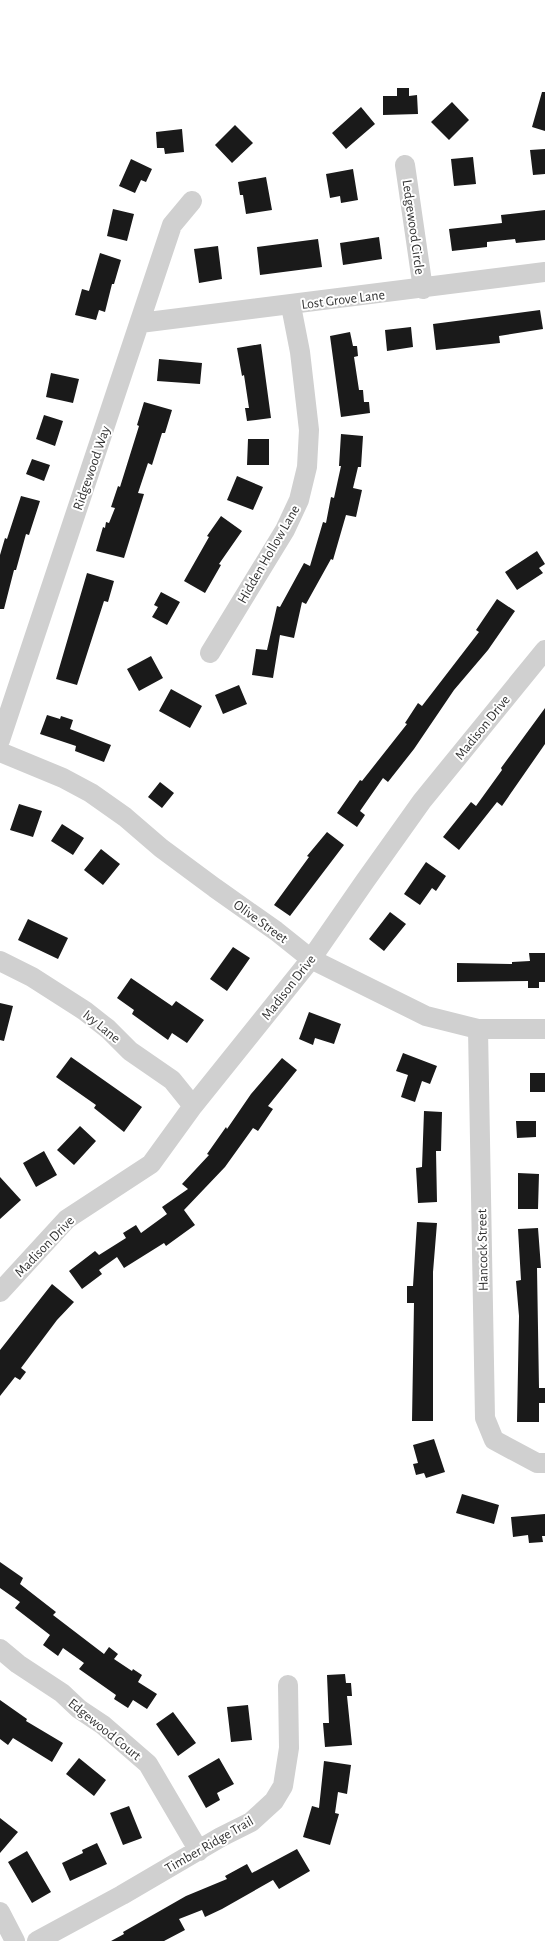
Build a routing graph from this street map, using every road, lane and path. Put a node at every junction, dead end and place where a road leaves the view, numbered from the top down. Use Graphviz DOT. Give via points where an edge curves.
graph roads {
  1 [pos="405,165"];
  2 [pos="192,201"];
  3 [pos="545,272"];
  4 [pos="423,289"];
  5 [pos="291,306"];
  6 [pos="140,323"];
  7 [pos="545,650"];
  8 [pos="210,653"];
  9 [pos="0,740"];
  10 [pos="0,752"];
  11 [pos="311,959"];
  12 [pos="0,961"];
  13 [pos="478,1029"];
  14 [pos="545,1029"];
  15 [pos="193,1106"];
  16 [pos="0,1292"];
  17 [pos="545,1463"];
  18 [pos="0,1649"];
  19 [pos="288,1685"];
  20 [pos="199,1851"];
  21 [pos="0,1912"];
  22 [pos="16,1941"];
  23 [pos="37,1941"];
  1 -- 4 [label="street, Ledgewood Circle"];
  2 -- 6 [label="street, Ridgewood Way" via="172,225"];
  3 -- 4 [label="street, Lost Grove Lane"];
  4 -- 5 [label="street, Lost Grove Lane"];
  5 -- 6 [label="street, Lost Grove Lane"];
  5 -- 8 [label="street, Hidden Hollow Lane" via="300,352 309,430 307,467 299,500 285,530"];
  6 -- 9 [label="street, Ridgewood Way"];
  7 -- 11 [label="street, Madison Drive" via="422,801"];
  10 -- 11 [label="street, Olive Street" via="63,778 90,793"];
  11 -- 13 [label="street, Olive Street" via="426,1016"];
  11 -- 15 [label="street, Madison Drive"];
  12 -- 15 [label="street, Ivy Lane" via="32,977 102,1024 130,1050 172,1080"];
  13 -- 14 [label="street, Olive Street"];
  13 -- 17 [label="street, Hancock Street" via="485,1418 494,1440 537,1463"];
  15 -- 16 [label="street, Madison Drive" via="151,1164 67,1219"];
  18 -- 20 [label="street, Edgewood Court" via="62,1693 79,1710 103,1725 148,1764"];
  19 -- 20 [label="street, Timber Ridge Trail" via="289,1748 283,1786 274,1801 251,1822"];
  20 -- 23 [label="street, Timber Ridge Trail"];
  21 -- 22 [label="street"];
}
